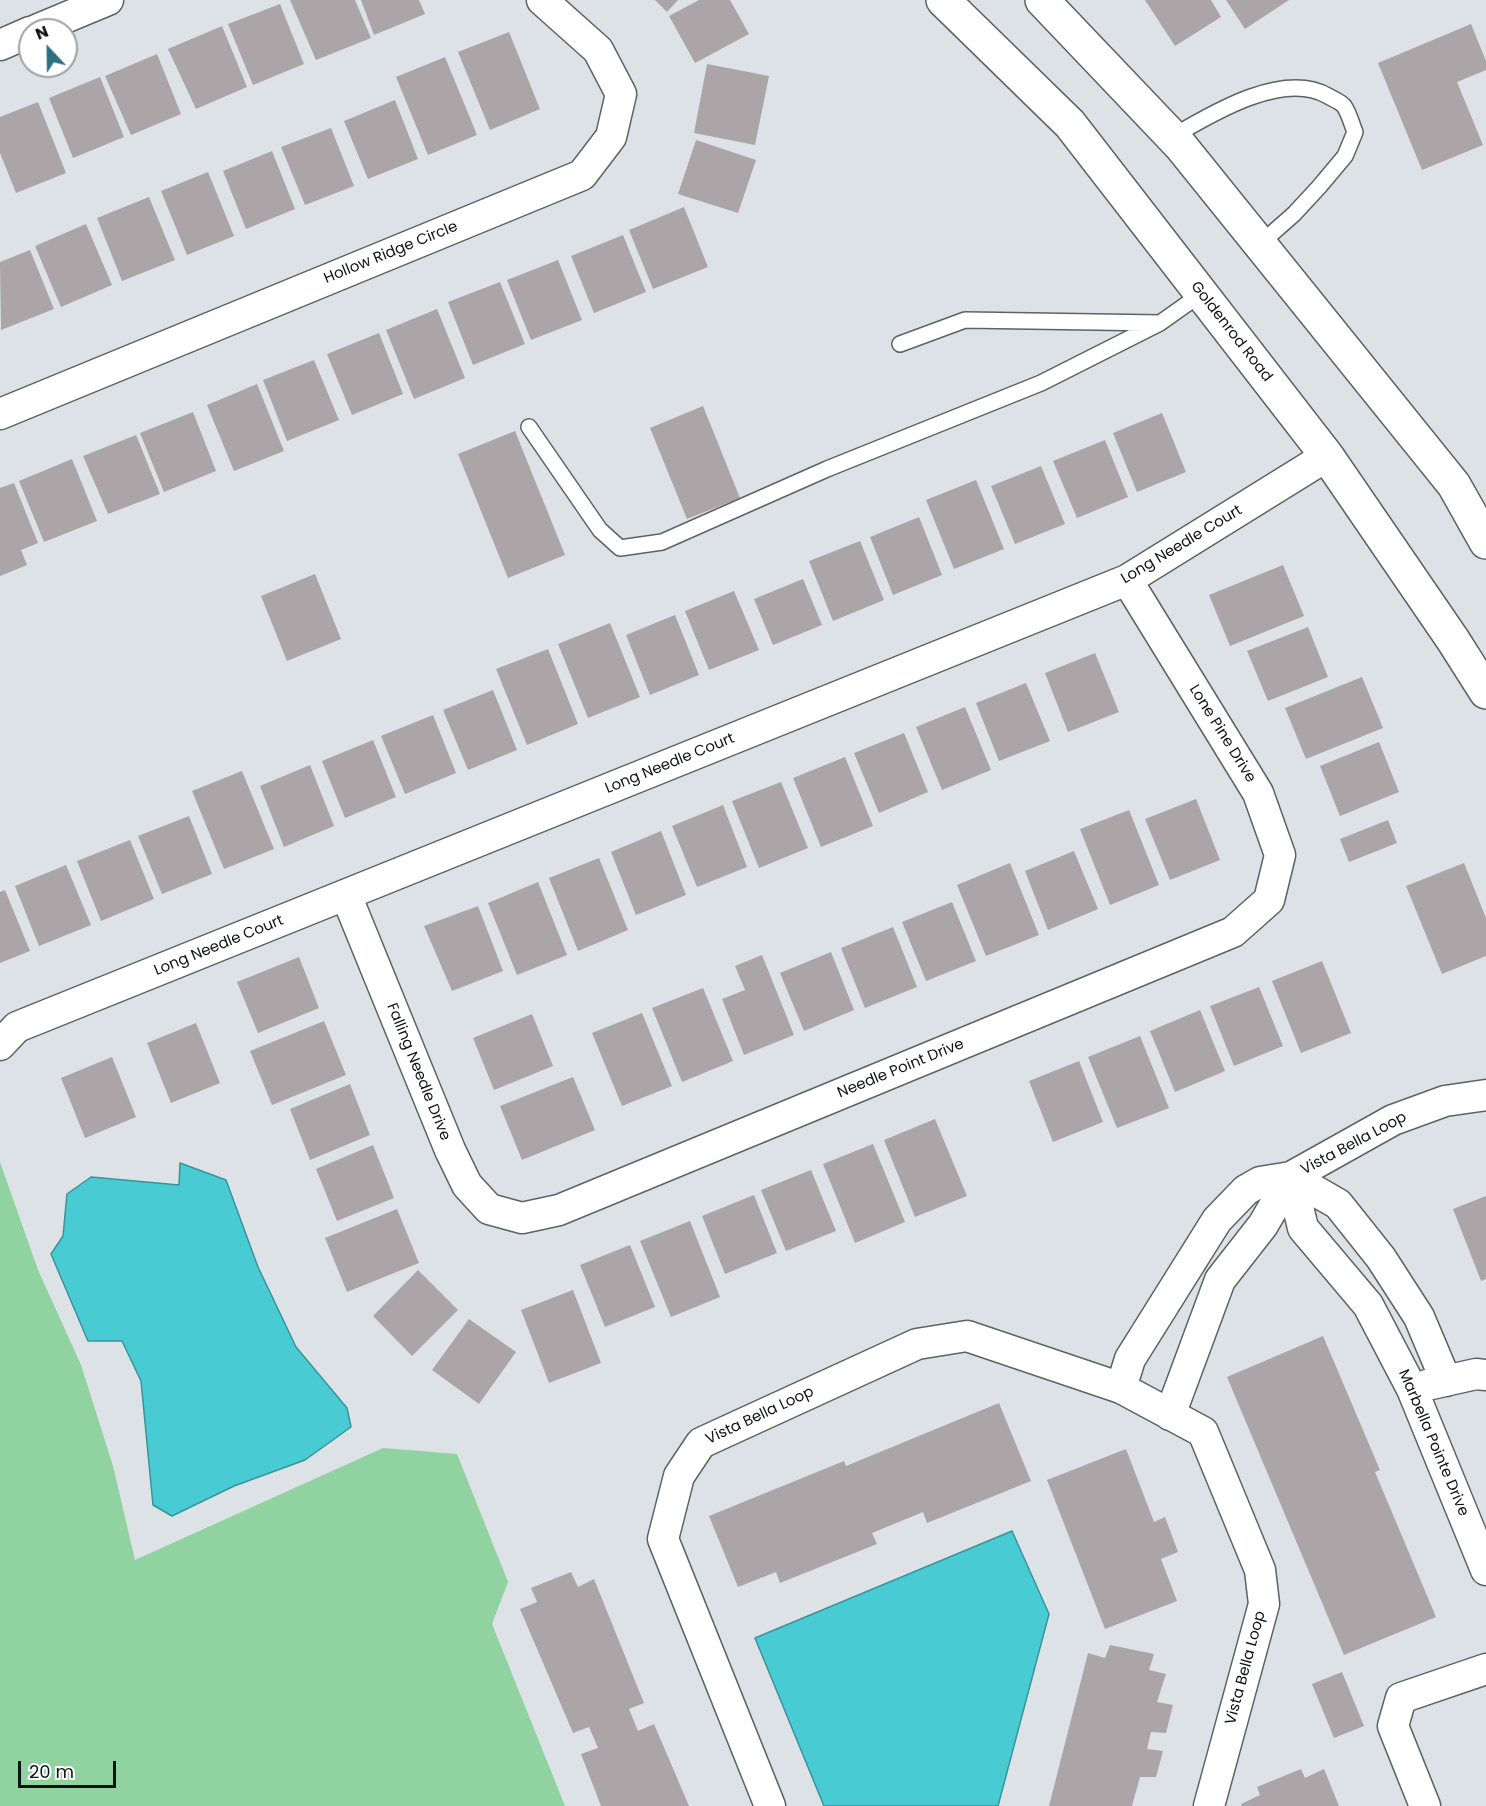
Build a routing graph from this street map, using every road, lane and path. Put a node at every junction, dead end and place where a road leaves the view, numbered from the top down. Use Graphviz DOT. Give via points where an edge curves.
graph roads {
  1 [pos="108,0"];
  2 [pos="542,0"];
  3 [pos="943,0"];
  4 [pos="1042,0"];
  5 [pos="65,18"];
  6 [pos="18,37"];
  7 [pos="0,45"];
  8 [pos="1172,137"];
  9 [pos="1260,244"];
  10 [pos="1201,294"];
  11 [pos="1160,322"];
  12 [pos="900,344"];
  13 [pos="0,414"];
  14 [pos="529,427"];
  15 [pos="1327,456"];
  16 [pos="1486,542"];
  17 [pos="1127,580"];
  18 [pos="1486,692"];
  19 [pos="346,895"];
  20 [pos="1269,900"];
  21 [pos="0,1045"];
  22 [pos="1486,1095"];
  23 [pos="1291,1177"];
  24 [pos="522,1218"];
  25 [pos="1386,1265"];
  26 [pos="1353,1288"];
  27 [pos="1486,1375"];
  28 [pos="1446,1381"];
  29 [pos="1121,1388"];
  30 [pos="1412,1389"];
  31 [pos="1170,1414"];
  32 [pos="1486,1570"];
  33 [pos="1486,1669"];
  34 [pos="770,1806"];
  35 [pos="1209,1806"];
  36 [pos="1425,1806"];
  1 -- 5 [label="street"];
  2 -- 13 [label="street, Hollow Ridge Circle" via="598,50 621,94 611,137 582,175"];
  3 -- 10 [label="main road, Goldenrod Road" via="1070,124"];
  4 -- 8 [label="main road"];
  6 -- 7 [label="street"];
  8 -- 9 [label="main road"];
  8 -- 9 [label="lane" via="1235,102 1292,88 1318,91 1344,106 1355,132 1345,156 1294,214"];
  9 -- 16 [label="main road" via="1454,484"];
  10 -- 11 [label="lane"];
  10 -- 15 [label="main road, Goldenrod Road"];
  11 -- 12 [label="lane" via="965,320"];
  11 -- 14 [label="lane" via="1041,383 827,469 662,542 620,549 600,530"];
  15 -- 17 [label="street, Long Needle Court"];
  15 -- 18 [label="main road, Goldenrod Road"];
  17 -- 19 [label="street, Long Needle Court"];
  17 -- 20 [label="street, Lone Pine Drive" via="1258,793 1280,855"];
  19 -- 21 [label="street, Long Needle Court" via="17,1027"];
  19 -- 24 [label="street, Falling Needle Drive" via="467,1185 489,1209"];
  20 -- 24 [label="street, Needle Point Drive" via="1233,932 559,1210"];
  22 -- 23 [label="street, Vista Bella Loop" via="1445,1101 1393,1120"];
  23 -- 25 [label="street" via="1338,1204"];
  23 -- 26 [label="street, Marbella Pointe Drive" via="1303,1228"];
  23 -- 29 [label="street, Vista Bella Loop" via="1260,1182 1246,1190 1217,1220 1130,1359"];
  23 -- 31 [label="street, Vista Bella Loop" via="1263,1225 1220,1280"];
  25 -- 26 [label="street"];
  25 -- 28 [label="street" via="1419,1317"];
  26 -- 30 [label="street, Marbella Pointe Drive" via="1368,1305"];
  27 -- 28 [label="street"];
  28 -- 30 [label="street"];
  29 -- 31 [label="street, Vista Bella Loop"];
  29 -- 34 [label="street, Vista Bella Loop" via="967,1336 917,1344 701,1443 679,1476 663,1539"];
  30 -- 32 [label="street, Marbella Pointe Drive"];
  31 -- 35 [label="street, Vista Bella Loop" via="1203,1432 1260,1570 1263,1593 1264,1604"];
  33 -- 36 [label="street" via="1401,1698 1393,1726"];
}
